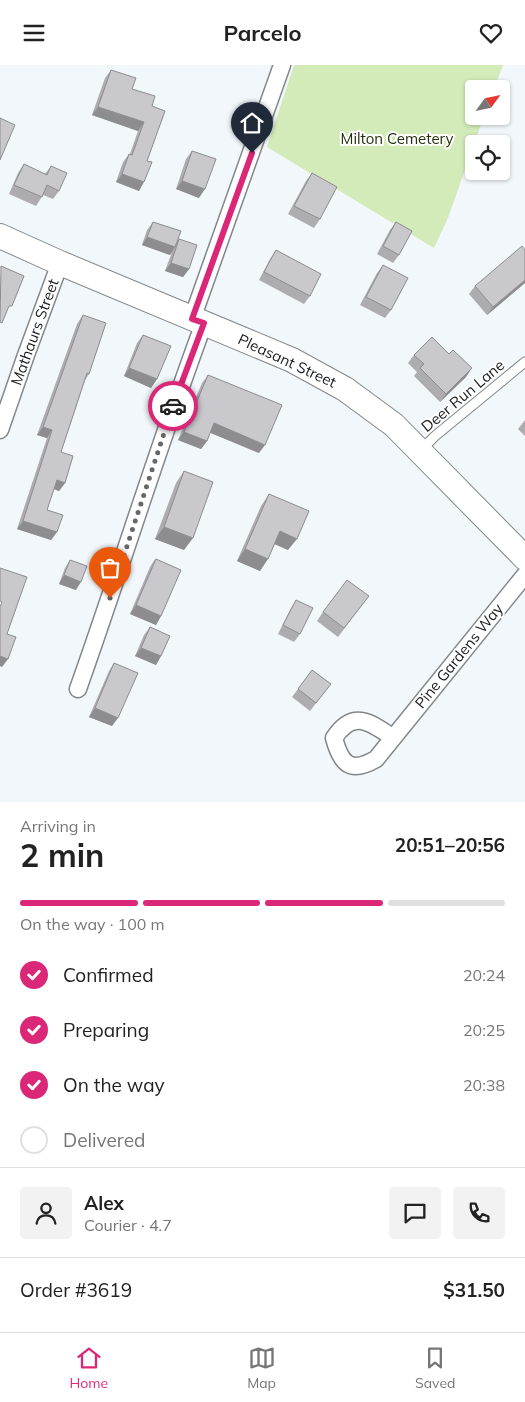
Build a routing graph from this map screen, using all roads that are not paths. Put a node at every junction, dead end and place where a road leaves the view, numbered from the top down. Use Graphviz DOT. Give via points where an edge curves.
graph roads {
  1 [pos="282,65"];
  2 [pos="0,236"];
  3 [pos="60,263"];
  4 [pos="198,321"];
  5 [pos="525,362"];
  6 [pos="0,430"];
  7 [pos="420,451"];
  8 [pos="525,558"];
  9 [pos="525,575"];
  10 [pos="78,689"];
  11 [pos="392,737"];
  1 -- 4 [label="street"];
  2 -- 3 [label="street, Pleasant Street"];
  3 -- 4 [label="street, Pleasant Street"];
  3 -- 6 [label="street, Mathaurs Street"];
  4 -- 7 [label="street, Pleasant Street" via="328,378 378,412"];
  4 -- 10 [label="street"];
  5 -- 7 [label="lane, Deer Run Lane"];
  7 -- 8 [label="street, Pleasant Street"];
  9 -- 11 [label="street, Pine Gardens Way"];
}
